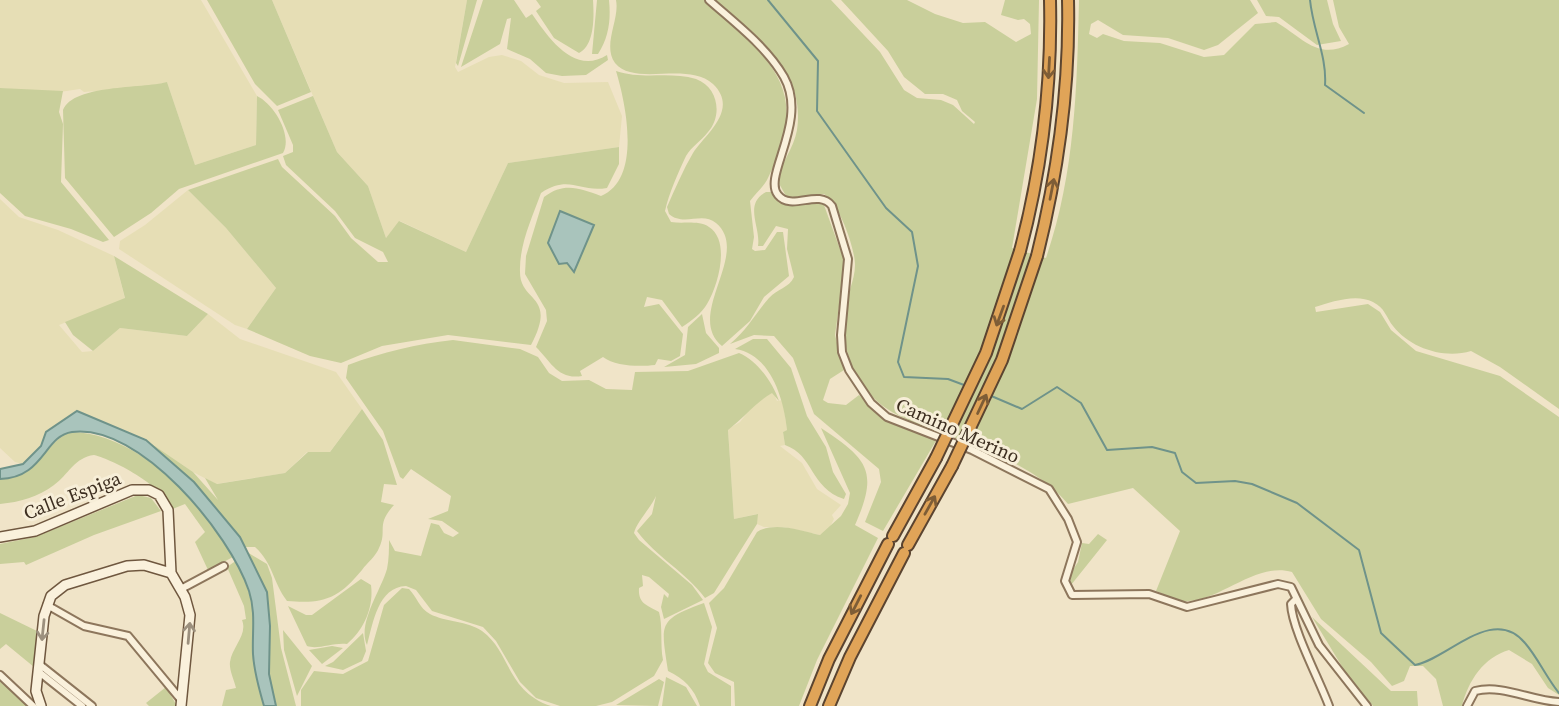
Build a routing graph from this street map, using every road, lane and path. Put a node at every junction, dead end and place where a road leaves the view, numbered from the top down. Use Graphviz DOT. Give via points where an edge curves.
graph roads {
  1 [pos="709,0"];
  2 [pos="1050,0"];
  3 [pos="1068,0"];
  4 [pos="0,537"];
  5 [pos="224,566"];
  6 [pos="171,573"];
  7 [pos="181,589"];
  8 [pos="1296,598"];
  9 [pos="47,605"];
  10 [pos="39,668"];
  11 [pos="0,675"];
  12 [pos="32,697"];
  13 [pos="1559,702"];
  14 [pos="181,704"];
  15 [pos="33,706"];
  16 [pos="41,706"];
  17 [pos="82,706"];
  18 [pos="92,706"];
  19 [pos="810,706"];
  20 [pos="829,706"];
  21 [pos="1329,706"];
  22 [pos="1367,706"];
  23 [pos="1467,706"];
  1 -- 8 [label="street, Camino Merino" via="762,48 784,78 791,96 792,123 773,184 784,200 819,198 832,206 848,259 842,352 871,403 912,429 972,450 1049,489 1077,542 1065,581 1073,595 1150,594 1187,607 1278,584 1291,587"];
  2 -- 19 [label="highway, one-way, bridge" via="1046,111 1034,190 1020,251 986,353 936,458 839,638"];
  20 -- 3 [label="highway, one-way, bridge" via="855,646 952,466 1002,360 1037,256 1053,186 1064,107"];
  4 -- 6 [label="street, Calle Espiga" via="35,531 132,490 149,490 159,495 168,510"];
  5 -- 7 [label="street"];
  6 -- 7 [label="street"];
  6 -- 9 [label="street" via="144,565 117,569 65,585"];
  14 -- 7 [label="street, one-way" via="190,624"];
  8 -- 21 [label="street" via="1291,604 1292,620"];
  8 -- 22 [label="street" via="1319,645"];
  9 -- 10 [label="street, one-way"];
  9 -- 14 [label="street" via="84,626 128,636"];
  10 -- 12 [label="street"];
  10 -- 17 [label="street"];
  10 -- 18 [label="street"];
  11 -- 12 [label="street"];
  12 -- 15 [label="street"];
  12 -- 16 [label="street"];
  13 -- 23 [label="street" via="1488,688 1475,691"];
}
